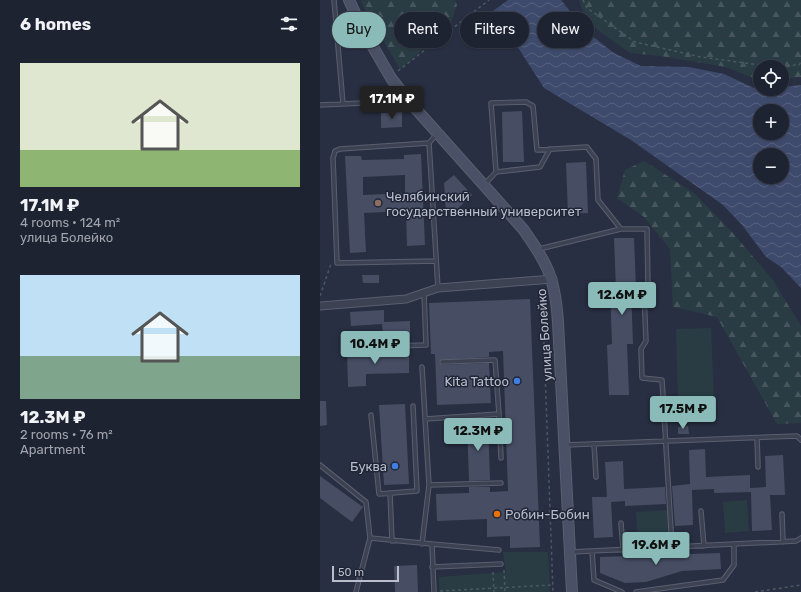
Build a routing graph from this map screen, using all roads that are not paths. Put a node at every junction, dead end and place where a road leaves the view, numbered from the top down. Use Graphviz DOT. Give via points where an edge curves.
graph roads {
  1 [pos="334,0"];
  2 [pos="349,0"];
  3 [pos="407,99"];
  4 [pos="342,104"];
  5 [pos="320,105"];
  6 [pos="437,134"];
  7 [pos="429,143"];
  8 [pos="550,150"];
  9 [pos="496,172"];
  10 [pos="484,185"];
  11 [pos="621,229"];
  12 [pos="538,250"];
  13 [pos="436,260"];
  14 [pos="553,279"];
  15 [pos="438,288"];
  16 [pos="424,293"];
  17 [pos="320,306"];
  18 [pos="356,347"];
  19 [pos="442,362"];
  20 [pos="422,367"];
  21 [pos="413,406"];
  22 [pos="499,414"];
  23 [pos="370,416"];
  24 [pos="425,419"];
  25 [pos="757,438"];
  26 [pos="801,440"];
  27 [pos="665,442"];
  28 [pos="594,444"];
  29 [pos="564,446"];
  30 [pos="501,458"];
  31 [pos="320,465"];
  32 [pos="758,467"];
  33 [pos="596,477"];
  34 [pos="500,483"];
  35 [pos="430,485"];
  36 [pos="390,493"];
  37 [pos="701,511"];
  38 [pos="782,514"];
  39 [pos="621,523"];
  40 [pos="370,538"];
  41 [pos="801,538"];
  42 [pos="392,541"];
  43 [pos="783,542"];
  44 [pos="422,544"];
  45 [pos="432,544"];
  46 [pos="734,544"];
  47 [pos="704,546"];
  48 [pos="672,547"];
  49 [pos="499,550"];
  50 [pos="623,550"];
  51 [pos="592,551"];
  52 [pos="568,552"];
  53 [pos="502,565"];
  54 [pos="432,567"];
  55 [pos="356,592"];
  56 [pos="434,592"];
  57 [pos="572,592"];
  58 [pos="622,592"];
  59 [pos="636,592"];
  1 -- 4 [label="lane"];
  2 -- 3 [label="street, улица Болейко" via="391,78"];
  3 -- 4 [label="lane"];
  3 -- 6 [label="street, улица Болейко"];
  4 -- 5 [label="lane"];
  6 -- 7 [label="lane"];
  6 -- 10 [label="street, улица Болейко"];
  7 -- 13 [label="lane"];
  7 -- 13 [label="lane" via="335,151 333,158 337,263"];
  8 -- 9 [label="lane" via="540,167"];
  8 -- 9 [label="lane" via="537,150 533,106 526,102 490,103"];
  8 -- 11 [label="lane" via="587,147 596,159 598,200"];
  9 -- 10 [label="lane"];
  10 -- 12 [label="street, улица Болейко"];
  11 -- 12 [label="lane"];
  11 -- 27 [label="lane" via="646,229 648,286 644,293 646,340 641,349 642,378 662,380"];
  12 -- 14 [label="street, улица Болейко"];
  13 -- 15 [label="lane"];
  14 -- 15 [label="street"];
  14 -- 29 [label="street, улица Болейко" via="558,315"];
  15 -- 16 [label="street"];
  16 -- 17 [label="street" via="406,299"];
  16 -- 18 [label="lane" via="426,345"];
  19 -- 22 [label="lane" via="495,360"];
  20 -- 24 [label="lane"];
  21 -- 36 [label="lane" via="417,491"];
  22 -- 24 [label="lane"];
  22 -- 30 [label="lane"];
  23 -- 36 [label="lane" via="379,494"];
  24 -- 35 [label="lane"];
  25 -- 26 [label="lane" via="797,436"];
  25 -- 27 [label="lane"];
  25 -- 32 [label="lane"];
  27 -- 28 [label="lane"];
  27 -- 48 [label="lane"];
  28 -- 29 [label="lane"];
  28 -- 33 [label="lane"];
  29 -- 52 [label="street, улица Болейко"];
  31 -- 40 [label="lane" via="366,502"];
  34 -- 35 [label="lane"];
  35 -- 44 [label="lane"];
  36 -- 42 [label="lane"];
  37 -- 47 [label="lane"];
  38 -- 43 [label="lane"];
  39 -- 50 [label="lane"];
  40 -- 42 [label="lane"];
  40 -- 55 [label="lane"];
  41 -- 43 [label="lane"];
  42 -- 44 [label="lane"];
  43 -- 46 [label="lane"];
  44 -- 45 [label="lane"];
  45 -- 49 [label="lane"];
  45 -- 54 [label="lane"];
  46 -- 47 [label="lane"];
  46 -- 59 [label="lane" via="734,565 723,580"];
  47 -- 48 [label="lane"];
  48 -- 50 [label="lane"];
  50 -- 51 [label="lane"];
  51 -- 52 [label="lane"];
  51 -- 58 [label="lane" via="594,580"];
  52 -- 57 [label="street, улица Болейко"];
  53 -- 54 [label="lane"];
  54 -- 56 [label="lane"];
}
